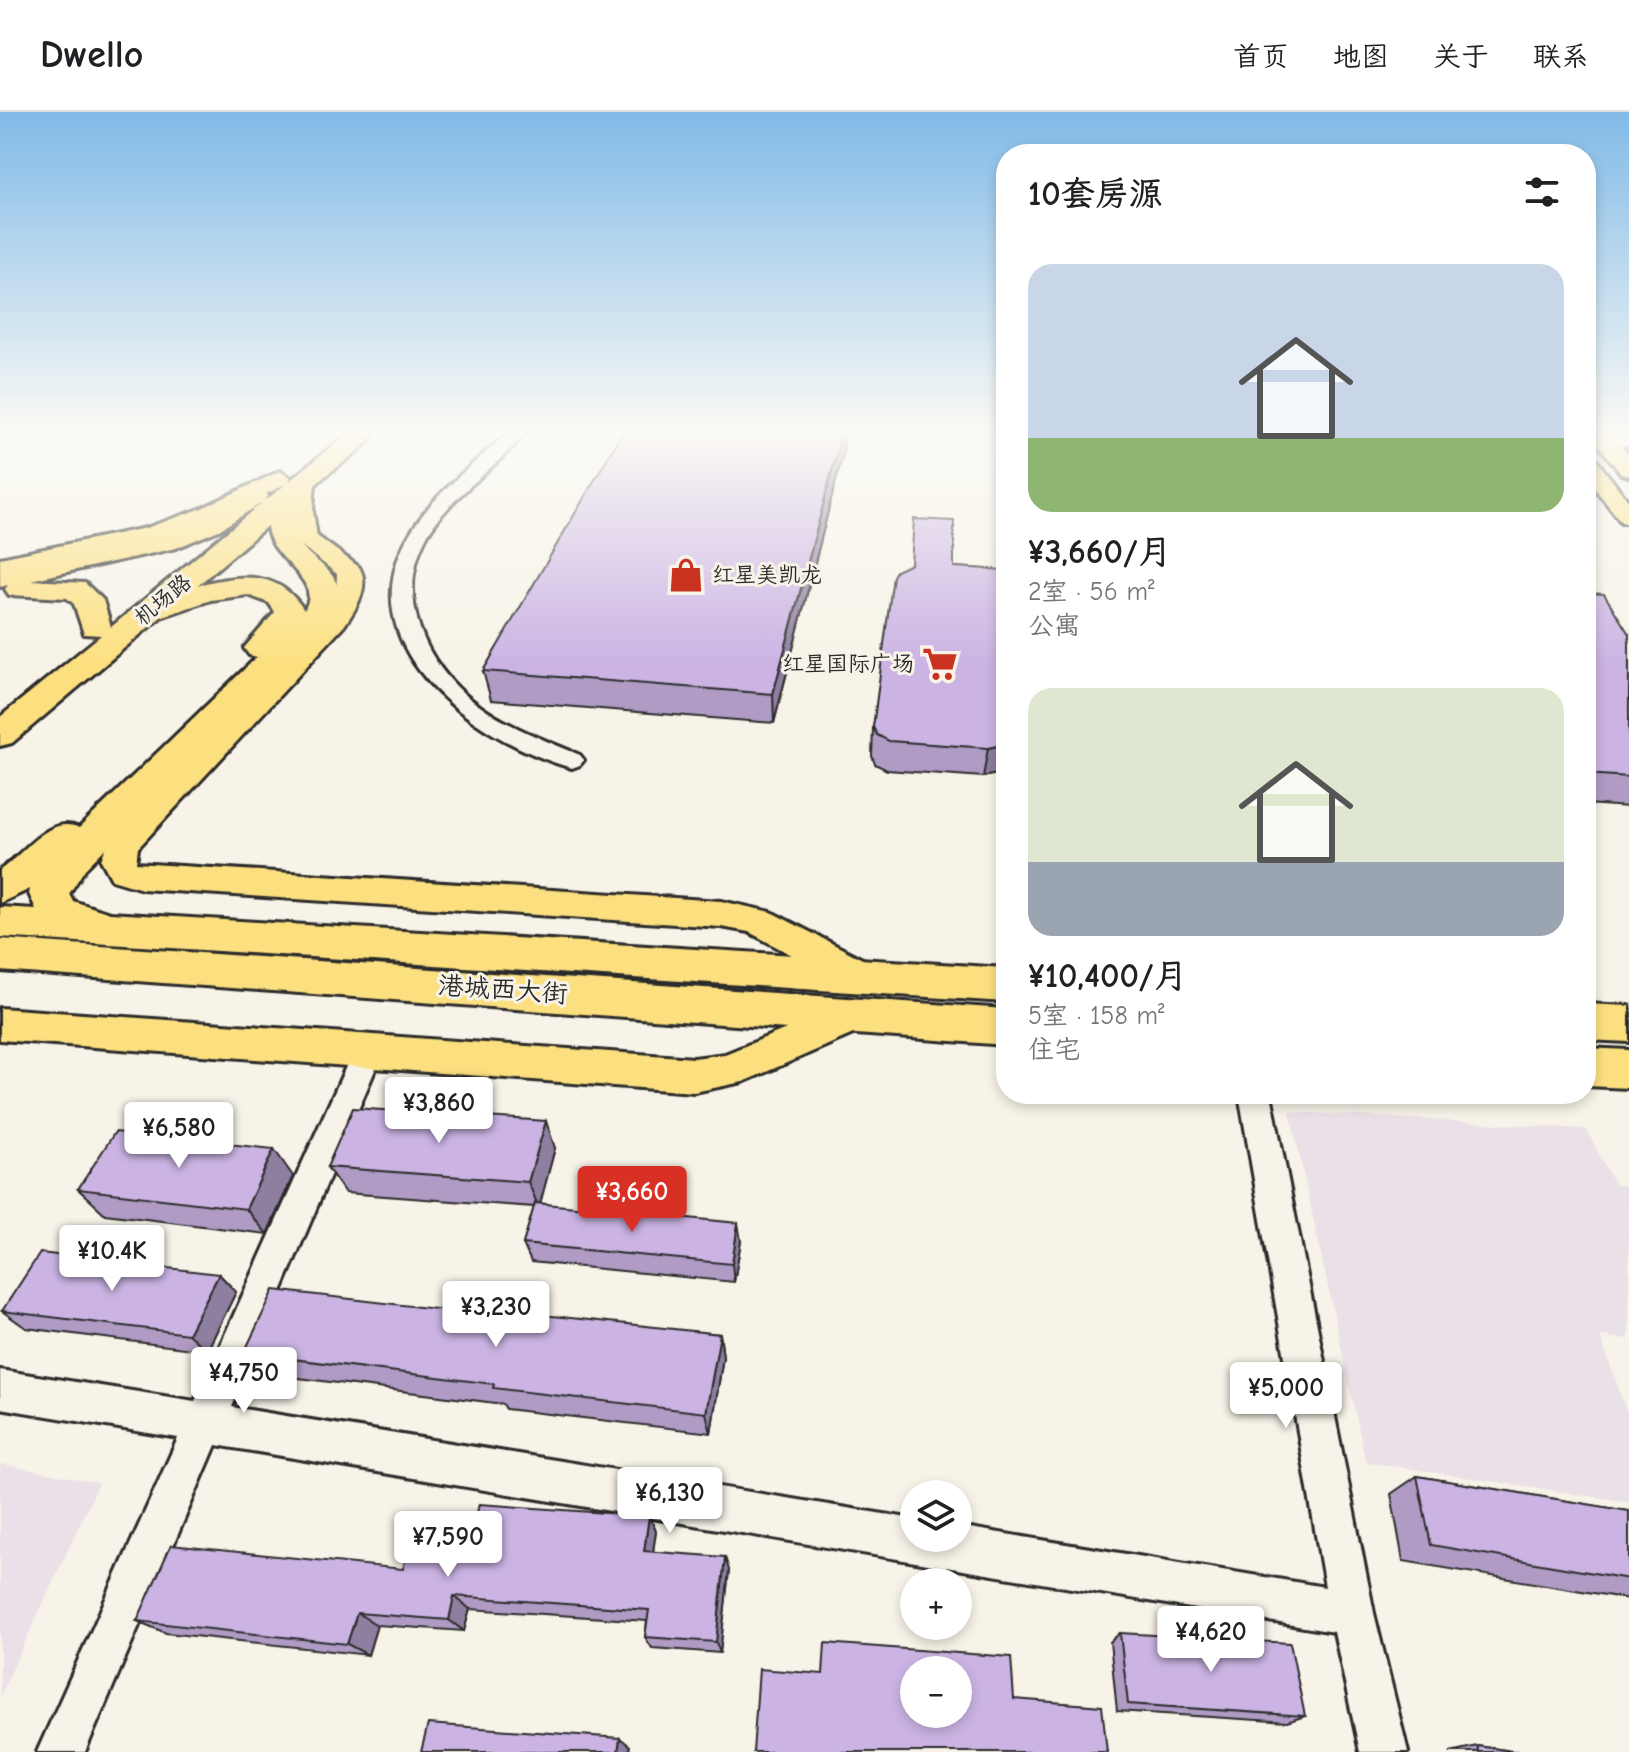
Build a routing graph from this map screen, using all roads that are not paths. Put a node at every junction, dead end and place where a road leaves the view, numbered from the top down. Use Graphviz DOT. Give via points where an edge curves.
graph roads {
  1 [pos="220,510"];
  2 [pos="238,510"];
  3 [pos="253,510"];
  4 [pos="260,510"];
  5 [pos="283,510"];
  6 [pos="300,510"];
  7 [pos="443,510"];
  8 [pos="0,565"];
  9 [pos="0,578"];
  10 [pos="0,595"];
  11 [pos="151,610"];
  12 [pos="95,627"];
  13 [pos="0,703"];
  14 [pos="0,735"];
  15 [pos="572,760"];
  16 [pos="4,886"];
  17 [pos="0,922"];
  18 [pos="159,932"];
  19 [pos="13,960"];
  20 [pos="996,986"];
  21 [pos="858,996"];
  22 [pos="1596,1022"];
  23 [pos="0,1024"];
  24 [pos="1629,1024"];
  25 [pos="996,1025"];
  26 [pos="368,1051"];
  27 [pos="1596,1067"];
  28 [pos="1629,1069"];
  29 [pos="1257,1104"];
  30 [pos="0,1389"];
  31 [pos="205,1425"];
  32 [pos="1352,1613"];
  33 [pos="61,1752"];
  34 [pos="1384,1752"];
  1 -- 8 [label="main road" via="152,534"];
  2 -- 9 [label="highway" via="166,542"];
  3 -- 12 [label="highway, 机场路"];
  4 -- 11 [label="highway, 机场路"];
  5 -- 18 [label="highway" via="284,544 316,574 325,588 324,604 52,882 49,894 58,912 70,918"];
  6 -- 21 [label="main road" via="305,539 350,572 349,596 335,620 122,844 118,860 124,871 142,877 721,914 758,921"];
  7 -- 15 [label="street" via="407,556 400,584 410,635 456,699 507,732"];
  10 -- 12 [label="highway" via="22,589 74,589 88,600"];
  11 -- 14 [label="highway, 机场路"];
  11 -- 16 [label="highway" via="193,594 245,587 275,592 285,598 290,612 281,627 47,853"];
  12 -- 13 [label="highway, 机场路"];
  17 -- 18 [label="highway, 港城西大街"];
  18 -- 21 [label="highway, 港城西大街"];
  19 -- 21 [label="highway, 港城西大街"];
  20 -- 21 [label="highway, 港城西大街"];
  21 -- 25 [label="highway, 港城西大街"];
  21 -- 26 [label="main road" via="729,1070 694,1075"];
  22 -- 24 [label="highway"];
  23 -- 26 [label="main road"];
  26 -- 31 [label="street"];
  27 -- 28 [label="highway"];
  29 -- 32 [label="street"];
  30 -- 31 [label="street"];
  31 -- 32 [label="street"];
  31 -- 33 [label="street"];
  32 -- 34 [label="street"];
}
